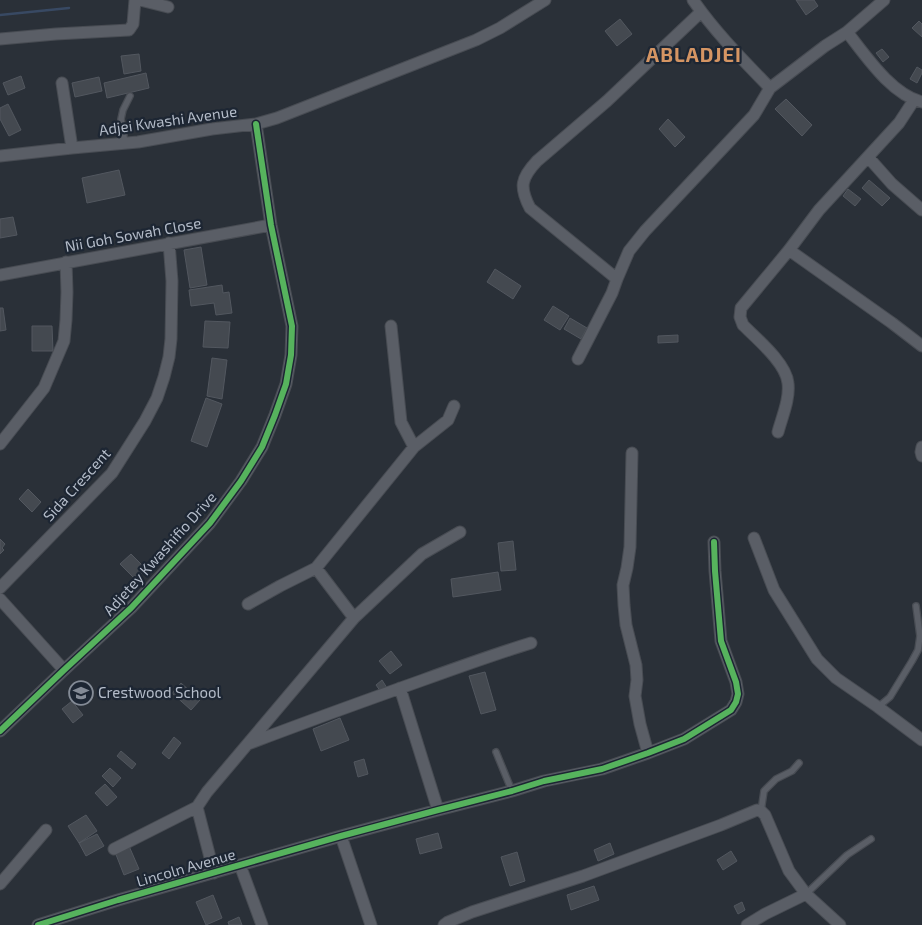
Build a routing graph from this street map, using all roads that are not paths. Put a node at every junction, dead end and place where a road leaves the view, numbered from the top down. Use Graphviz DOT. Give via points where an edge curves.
graph roads {
  1 [pos="140,0"];
  2 [pos="546,0"];
  3 [pos="693,0"];
  4 [pos="884,0"];
  5 [pos="134,6"];
  6 [pos="168,7"];
  7 [pos="701,12"];
  8 [pos="848,32"];
  9 [pos="0,39"];
  10 [pos="62,83"];
  11 [pos="770,88"];
  12 [pos="130,96"];
  13 [pos="918,101"];
  14 [pos="256,124"];
  15 [pos="124,144"];
  16 [pos="72,148"];
  17 [pos="0,156"];
  18 [pos="868,157"];
  19 [pos="922,210"];
  20 [pos="272,225"];
  21 [pos="169,243"];
  22 [pos="789,250"];
  23 [pos="66,262"];
  24 [pos="0,275"];
  25 [pos="618,279"];
  26 [pos="391,326"];
  27 [pos="922,346"];
  28 [pos="578,359"];
  29 [pos="454,406"];
  30 [pos="778,432"];
  31 [pos="0,444"];
  32 [pos="414,447"];
  33 [pos="922,447"];
  34 [pos="632,452"];
  35 [pos="922,456"];
  36 [pos="460,532"];
  37 [pos="754,538"];
  38 [pos="714,542"];
  39 [pos="316,568"];
  40 [pos="0,588"];
  41 [pos="0,599"];
  42 [pos="248,604"];
  43 [pos="916,606"];
  44 [pos="354,618"];
  45 [pos="531,643"];
  46 [pos="64,670"];
  47 [pos="400,688"];
  48 [pos="878,707"];
  49 [pos="0,732"];
  50 [pos="922,740"];
  51 [pos="246,745"];
  52 [pos="496,752"];
  53 [pos="648,753"];
  54 [pos="800,763"];
  55 [pos="512,791"];
  56 [pos="197,807"];
  57 [pos="438,810"];
  58 [pos="761,811"];
  59 [pos="46,830"];
  60 [pos="341,836"];
  61 [pos="871,839"];
  62 [pos="114,848"];
  63 [pos="240,865"];
  64 [pos="214,873"];
  65 [pos="0,884"];
  66 [pos="806,894"];
  67 [pos="38,925"];
  68 [pos="262,925"];
  69 [pos="371,925"];
  70 [pos="444,925"];
  71 [pos="747,925"];
  72 [pos="840,925"];
  1 -- 6 [label="street"];
  2 -- 14 [label="street, Adjei Kwashi Avenue" via="476,40"];
  3 -- 7 [label="street"];
  4 -- 8 [label="street"];
  5 -- 9 [label="street" via="133,24 128,30"];
  7 -- 11 [label="street"];
  7 -- 25 [label="street" via="607,101 537,161 528,170 523,183 523,196 530,208"];
  8 -- 11 [label="street"];
  8 -- 13 [label="street" via="885,80"];
  10 -- 16 [label="street"];
  11 -- 25 [label="street" via="754,115 645,231 629,252"];
  12 -- 15 [label="lane" via="121,119"];
  13 -- 18 [label="street"];
  14 -- 15 [label="street, Adjei Kwashi Avenue"];
  14 -- 20 [label="street, Adjetey Kwashifio Drive"];
  15 -- 16 [label="street, Adjei Kwashi Avenue"];
  16 -- 17 [label="street, Adjei Kwashi Avenue"];
  18 -- 19 [label="street"];
  18 -- 22 [label="street" via="819,210"];
  20 -- 21 [label="street, Nii Goh Sowah Close"];
  20 -- 46 [label="street, Adjetey Kwashifio Drive" via="292,326 291,355 286,384 262,447 210,523 131,608"];
  21 -- 23 [label="street, Nii Goh Sowah Close"];
  21 -- 40 [label="street, Sida Crescent" via="171,339 157,398 112,473"];
  22 -- 27 [label="street"];
  22 -- 30 [label="street" via="741,308 740,317 743,325 785,371 787,399"];
  23 -- 24 [label="street, Nii Goh Sowah Close"];
  23 -- 31 [label="street" via="68,292 64,341 44,388"];
  25 -- 28 [label="street"];
  26 -- 32 [label="street" via="401,422"];
  29 -- 32 [label="street" via="448,420"];
  32 -- 39 [label="street"];
  33 -- 35 [label="street"];
  34 -- 53 [label="street" via="630,547 623,584 624,605 636,665 635,696"];
  36 -- 44 [label="street" via="422,554"];
  37 -- 48 [label="street" via="774,590 817,659 836,678"];
  38 -- 53 [label="street, Lincoln Avenue" via="720,641 736,682 736,702 731,710 684,739"];
  39 -- 42 [label="street"];
  39 -- 44 [label="street"];
  41 -- 46 [label="street"];
  43 -- 48 [label="lane" via="920,636 918,650 890,697"];
  44 -- 51 [label="street"];
  45 -- 47 [label="street"];
  46 -- 49 [label="street, Adjetey Kwashifio Drive"];
  47 -- 51 [label="street"];
  47 -- 57 [label="street"];
  48 -- 50 [label="street"];
  51 -- 56 [label="street"];
  52 -- 55 [label="lane"];
  53 -- 55 [label="street, Lincoln Avenue" via="602,769"];
  54 -- 58 [label="lane" via="764,791"];
  55 -- 57 [label="street, Lincoln Avenue"];
  56 -- 62 [label="street"];
  56 -- 64 [label="street"];
  57 -- 60 [label="street, Lincoln Avenue"];
  58 -- 66 [label="street" via="789,871"];
  58 -- 70 [label="street" via="583,876 472,912"];
  59 -- 65 [label="street"];
  60 -- 63 [label="street, Lincoln Avenue"];
  60 -- 69 [label="street"];
  61 -- 66 [label="lane" via="847,855"];
  63 -- 64 [label="street, Lincoln Avenue"];
  63 -- 68 [label="street"];
  64 -- 67 [label="street, Lincoln Avenue"];
  66 -- 71 [label="street"];
  66 -- 72 [label="street"];
}
